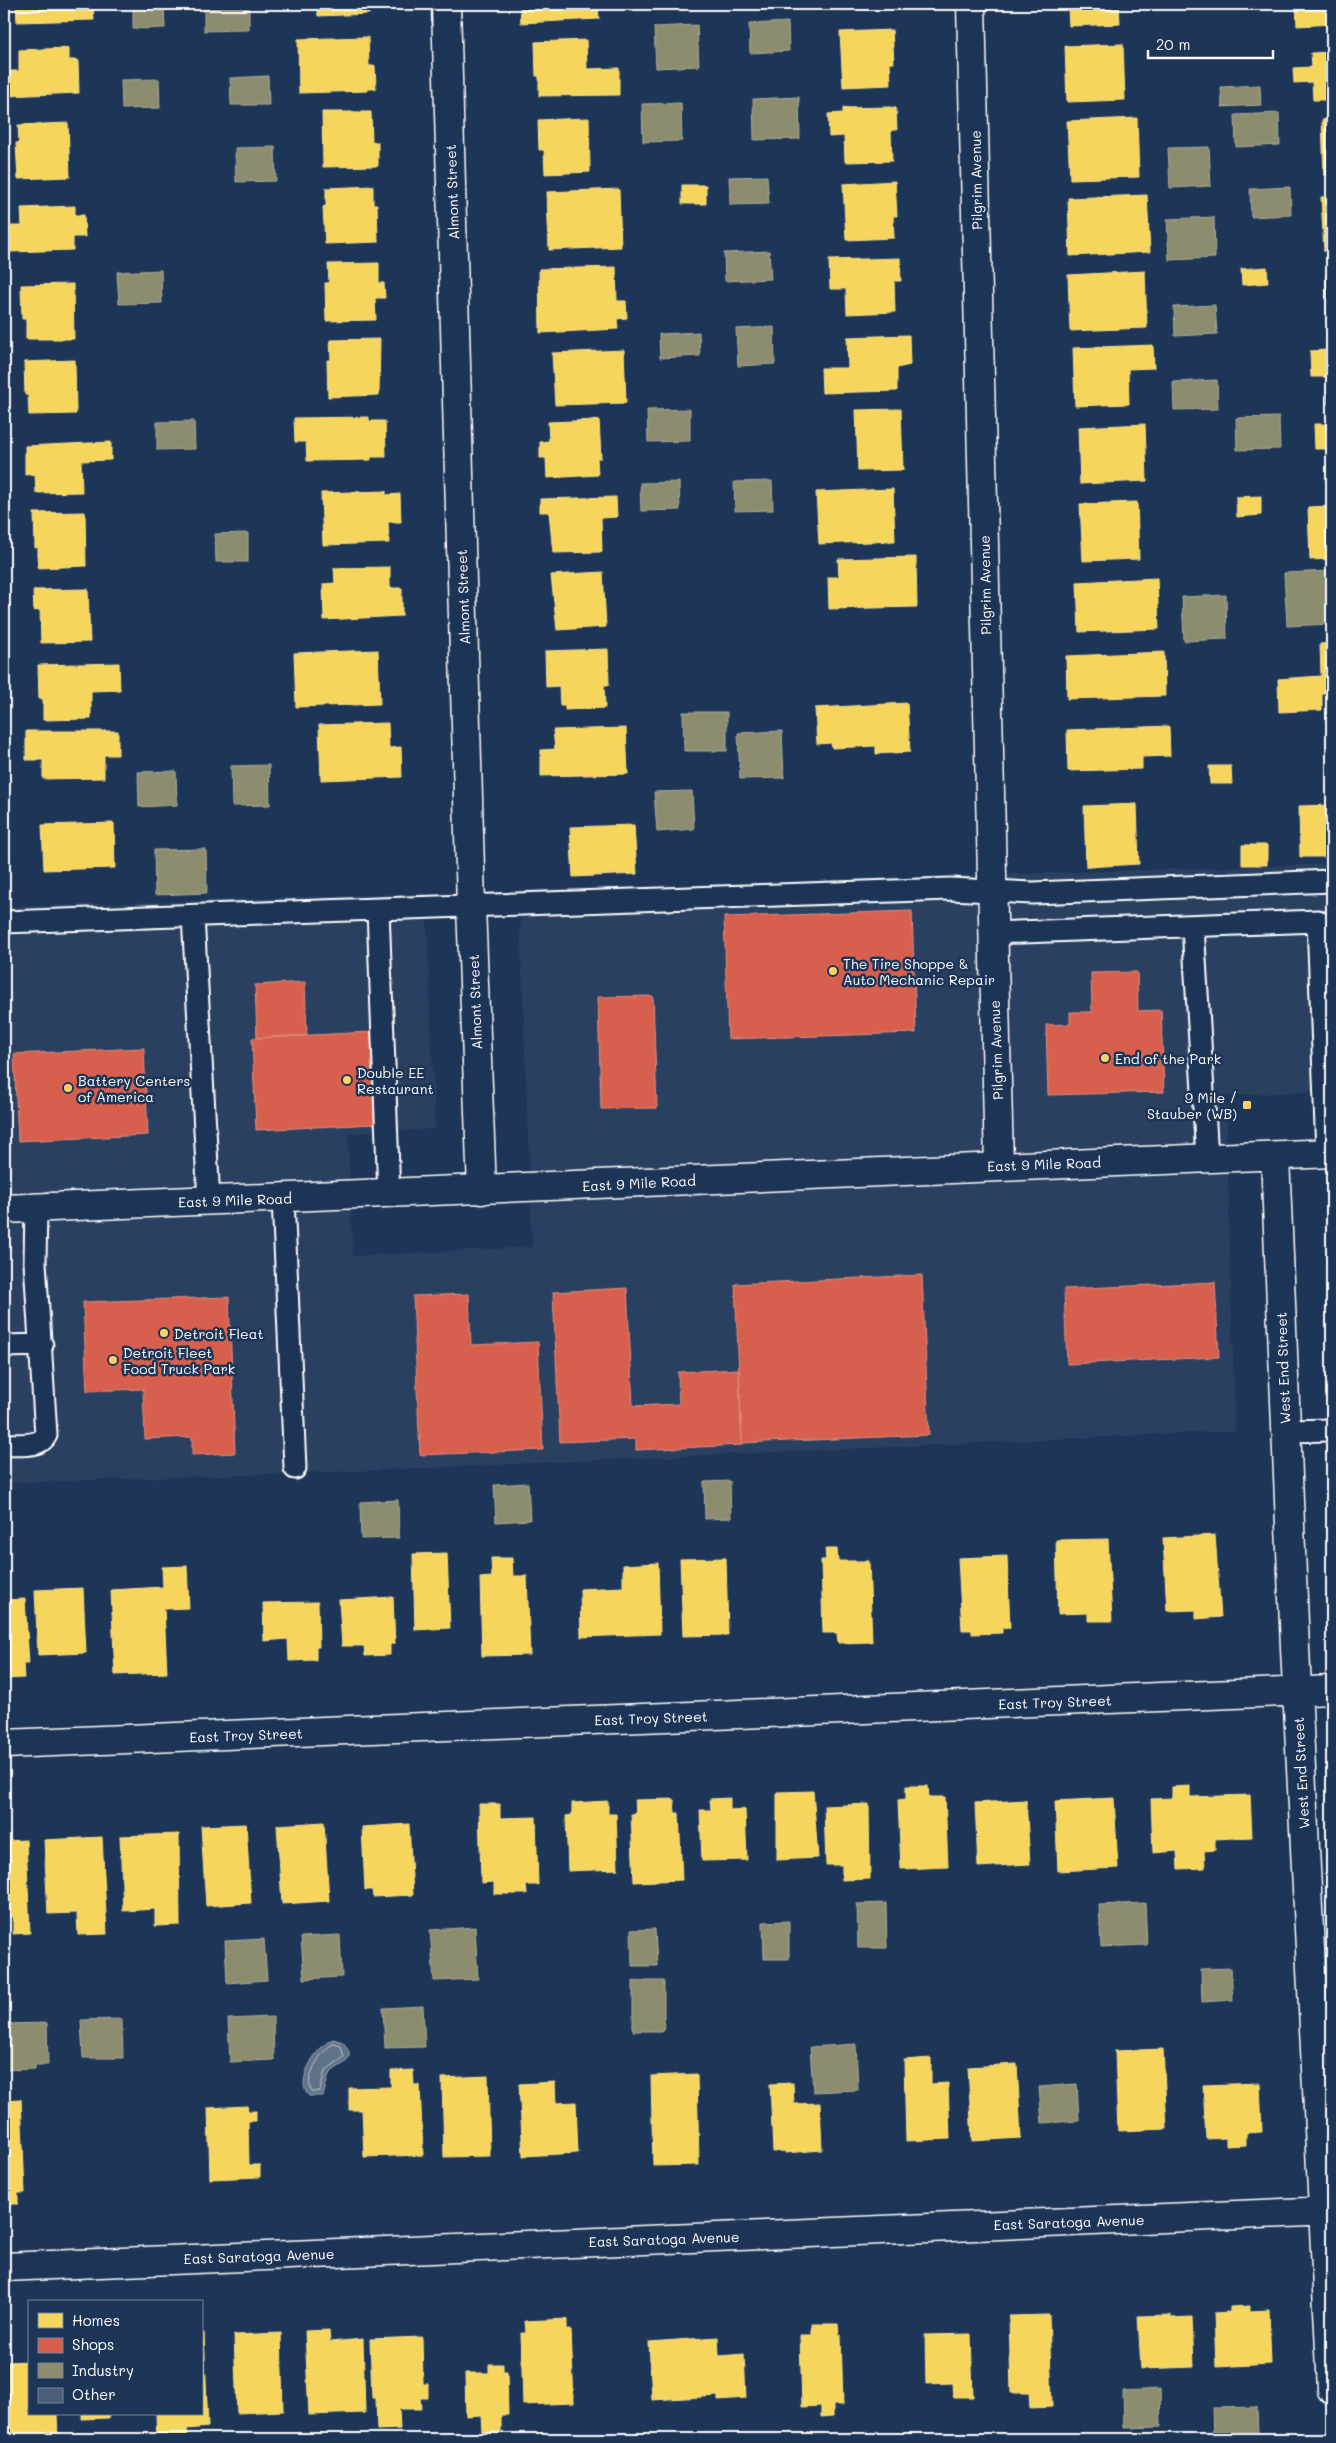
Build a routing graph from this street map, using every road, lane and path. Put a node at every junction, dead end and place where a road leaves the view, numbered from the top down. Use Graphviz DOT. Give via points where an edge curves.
graph roads {
  1 [pos="446,4"];
  2 [pos="971,4"];
  3 [pos="1332,881"];
  4 [pos="992,891"];
  5 [pos="472,906"];
  6 [pos="378,910"];
  7 [pos="193,916"];
  8 [pos="4,922"];
  9 [pos="1193,926"];
  10 [pos="993,933"];
  11 [pos="1329,1153"];
  12 [pos="1275,1156"];
  13 [pos="1207,1158"];
  14 [pos="1000,1166"];
  15 [pos="482,1190"];
  16 [pos="389,1194"];
  17 [pos="283,1198"];
  18 [pos="209,1201"];
  19 [pos="36,1208"];
  20 [pos="4,1209"];
  21 [pos="42,1344"];
  22 [pos="4,1346"];
  23 [pos="1332,1430"];
  24 [pos="1286,1431"];
  25 [pos="4,1445"];
  26 [pos="295,1468"];
  27 [pos="1332,1690"];
  28 [pos="1297,1692"];
  29 [pos="4,1744"];
  30 [pos="1328,2211"];
  31 [pos="4,2266"];
  32 [pos="1332,2390"];
  1 -- 5 [label="street, Almont Street"];
  2 -- 4 [label="street, Pilgrim Avenue"];
  3 -- 4 [label="lane" via="1033,893"];
  4 -- 5 [label="lane" via="950,889"];
  4 -- 10 [label="street, Pilgrim Avenue"];
  5 -- 6 [label="lane"];
  5 -- 15 [label="street, Almont Street"];
  6 -- 7 [label="lane"];
  6 -- 16 [label="lane"];
  7 -- 8 [label="lane"];
  7 -- 18 [label="lane"];
  9 -- 10 [label="lane"];
  9 -- 11 [label="lane" via="1318,921"];
  9 -- 13 [label="lane"];
  10 -- 14 [label="street, Pilgrim Avenue"];
  11 -- 12 [label="street, East 9 Mile Road"];
  12 -- 13 [label="street, East 9 Mile Road"];
  12 -- 24 [label="street, West End Street"];
  13 -- 14 [label="street, East 9 Mile Road"];
  14 -- 15 [label="street, East 9 Mile Road"];
  15 -- 16 [label="street, East 9 Mile Road"];
  16 -- 17 [label="street, East 9 Mile Road"];
  17 -- 18 [label="street, East 9 Mile Road"];
  17 -- 26 [label="lane"];
  18 -- 19 [label="street, East 9 Mile Road"];
  19 -- 20 [label="street, East 9 Mile Road"];
  19 -- 21 [label="lane" via="35,1262"];
  21 -- 22 [label="lane"];
  21 -- 25 [label="lane" via="46,1434 38,1443"];
  23 -- 24 [label="lane"];
  24 -- 28 [label="street, West End Street"];
  27 -- 28 [label="street, East Troy Street"];
  28 -- 29 [label="street, East Troy Street"];
  28 -- 30 [label="street, West End Street"];
  30 -- 31 [label="street, East Saratoga Avenue"];
  30 -- 32 [label="street, West End Street"];
}
